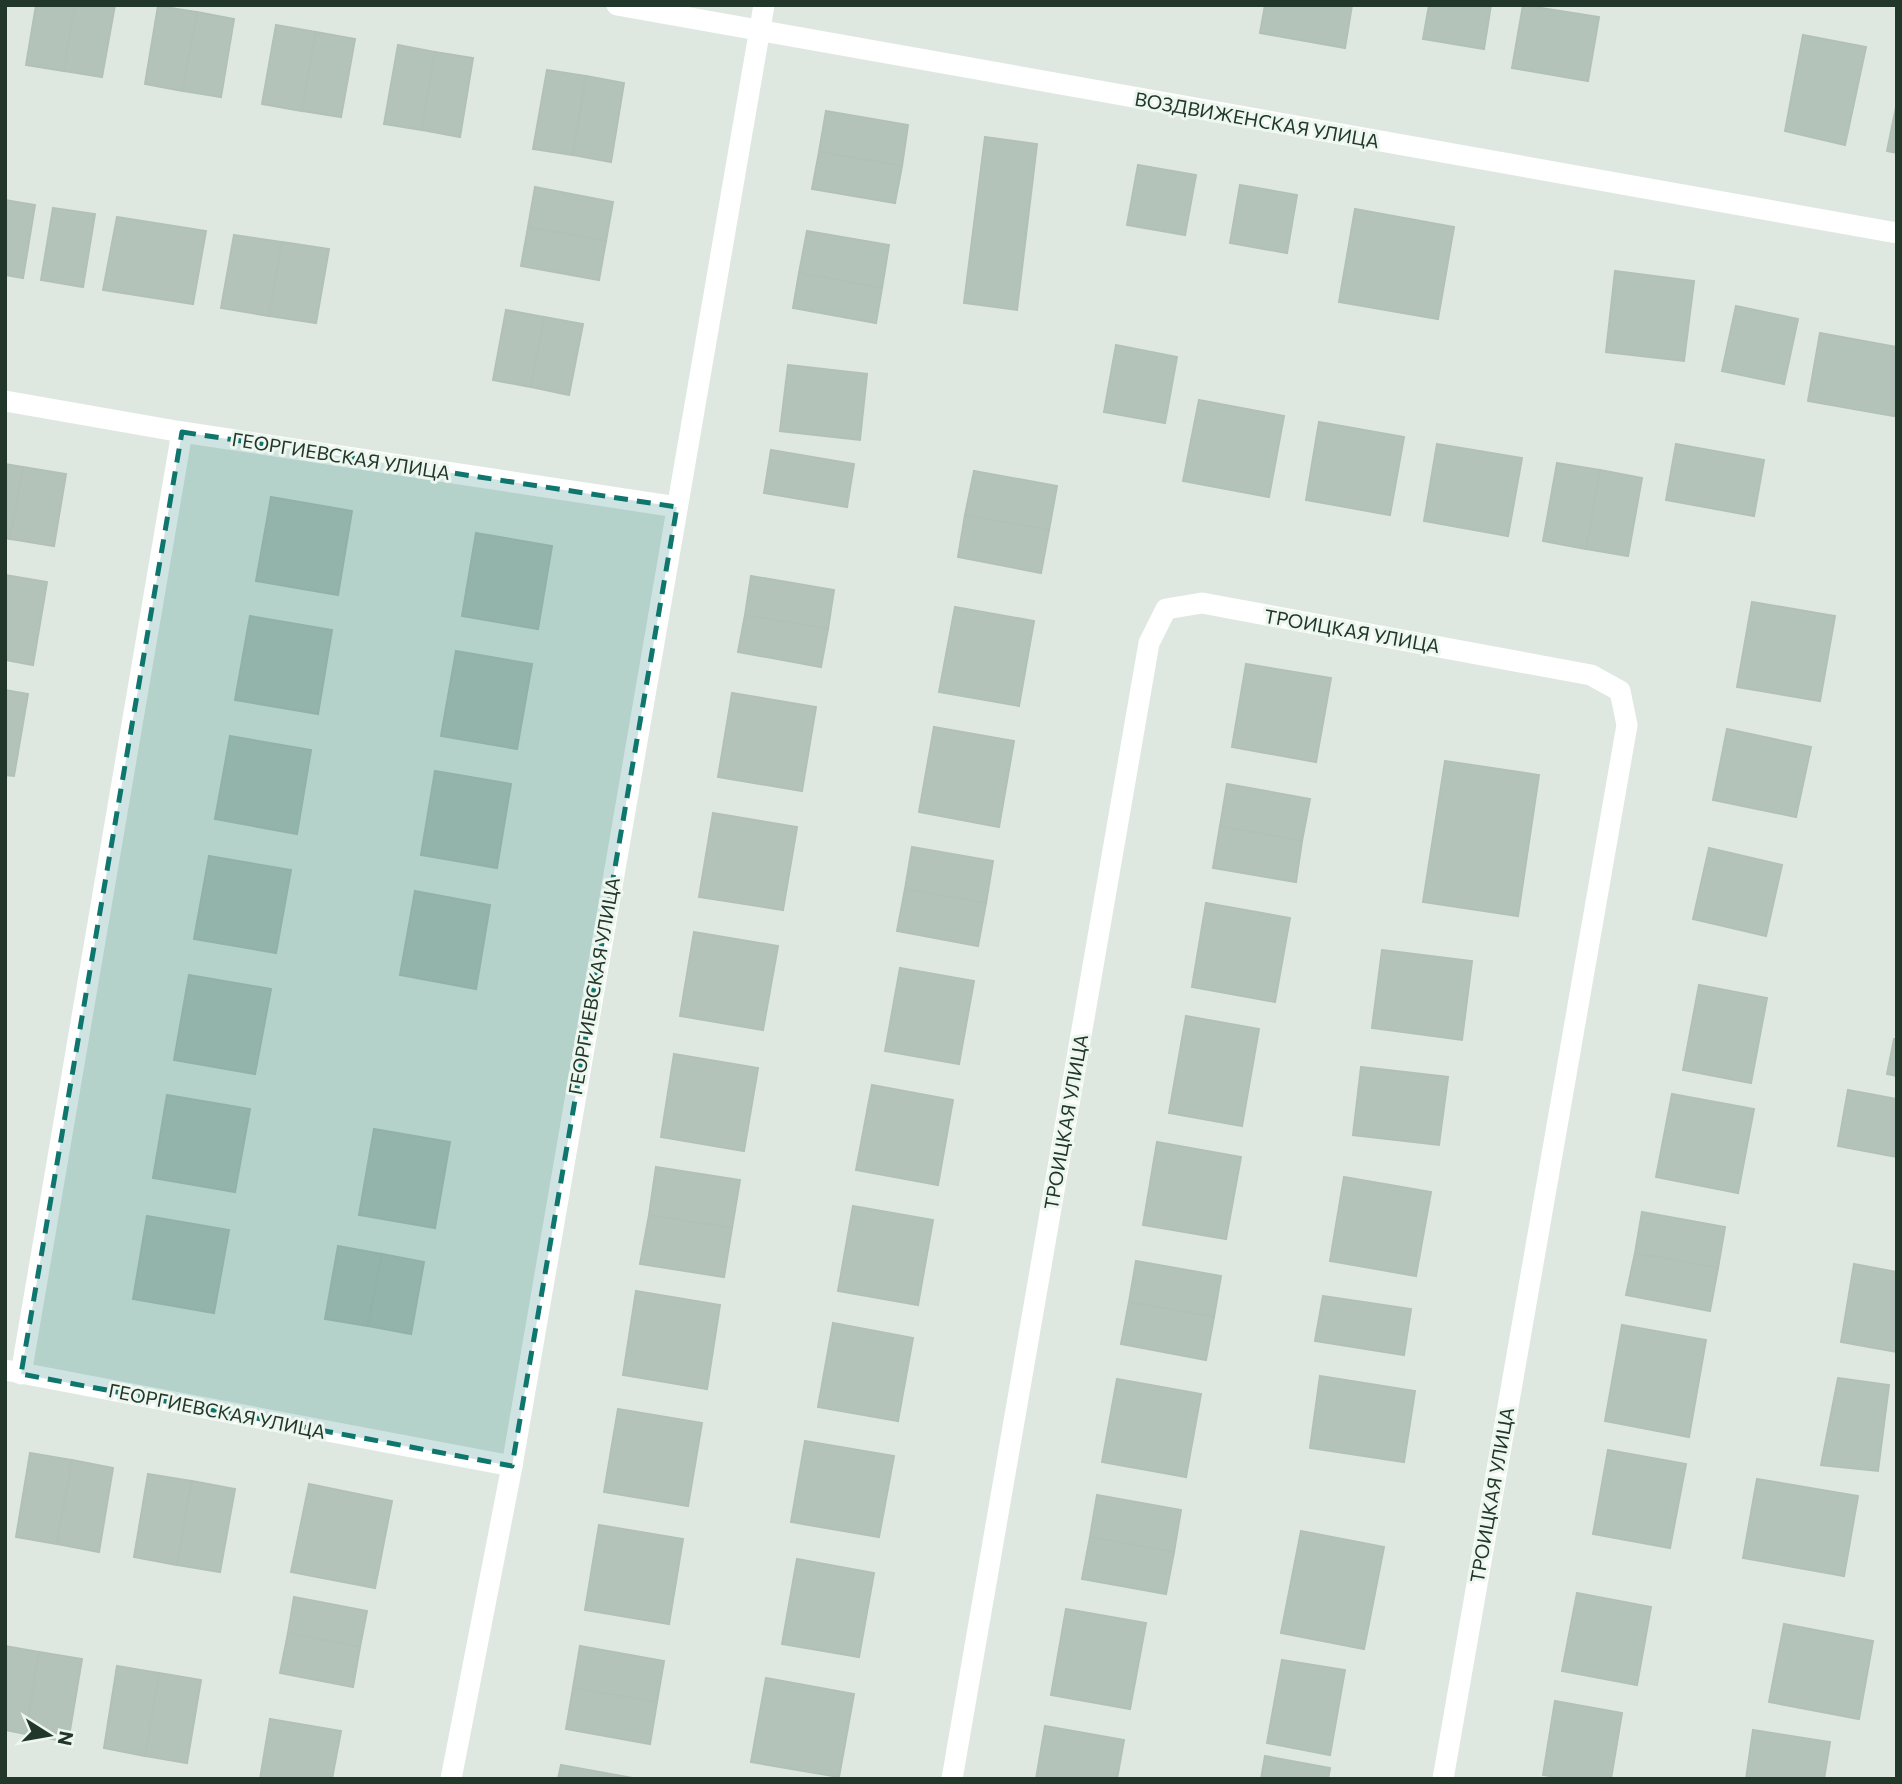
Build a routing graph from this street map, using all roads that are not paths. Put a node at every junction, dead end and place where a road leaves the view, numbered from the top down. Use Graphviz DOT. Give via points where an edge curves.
graph roads {
  1 [pos="617,5"];
  2 [pos="764,5"];
  3 [pos="760,31"];
  4 [pos="1897,233"];
  5 [pos="5,401"];
  6 [pos="182,432"];
  7 [pos="677,507"];
  8 [pos="13,1372"];
  9 [pos="512,1466"];
  10 [pos="451,1779"];
  11 [pos="952,1779"];
  12 [pos="1443,1779"];
  1 -- 3 [label="street, ВОЗДВИЖЕНСКАЯ УЛИЦА"];
  2 -- 3 [label="street, ГЕОРГИЕВСКАЯ УЛИЦА"];
  3 -- 4 [label="street, ВОЗДВИЖЕНСКАЯ УЛИЦА"];
  3 -- 7 [label="street, ГЕОРГИЕВСКАЯ УЛИЦА"];
  5 -- 6 [label="street, ГЕОРГИЕВСКАЯ УЛИЦА"];
  6 -- 7 [label="street, ГЕОРГИЕВСКАЯ УЛИЦА"];
  6 -- 8 [label="street"];
  7 -- 9 [label="street, ГЕОРГИЕВСКАЯ УЛИЦА"];
  8 -- 9 [label="street, ГЕОРГИЕВСКАЯ УЛИЦА"];
  9 -- 10 [label="street, ГЕОРГИЕВСКАЯ УЛИЦА"];
  11 -- 12 [label="street, ТРОИЦКАЯ УЛИЦА" via="1149,643 1166,608 1202,603 1591,675 1619,691 1627,724"];
}
